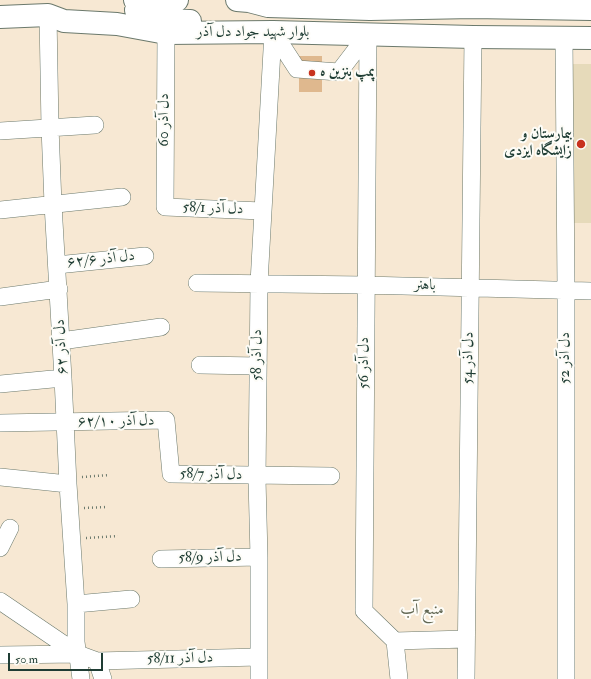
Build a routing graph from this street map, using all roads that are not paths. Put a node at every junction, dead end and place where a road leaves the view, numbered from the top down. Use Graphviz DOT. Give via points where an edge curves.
graph roads {
  1 [pos="176,0"];
  2 [pos="193,0"];
  3 [pos="254,1"];
  4 [pos="473,4"];
  5 [pos="566,4"];
  6 [pos="138,5"];
  7 [pos="370,5"];
  8 [pos="591,8"];
  9 [pos="48,15"];
  10 [pos="0,17"];
  11 [pos="200,22"];
  12 [pos="273,32"];
  13 [pos="166,34"];
  14 [pos="368,34"];
  15 [pos="473,37"];
  16 [pos="564,38"];
  17 [pos="591,38"];
  18 [pos="95,125"];
  19 [pos="50,128"];
  20 [pos="0,131"];
  21 [pos="122,197"];
  22 [pos="53,204"];
  23 [pos="164,207"];
  24 [pos="0,210"];
  25 [pos="262,211"];
  26 [pos="145,256"];
  27 [pos="57,265"];
  28 [pos="197,283"];
  29 [pos="258,283"];
  30 [pos="365,285"];
  31 [pos="469,287"];
  32 [pos="59,289"];
  33 [pos="566,290"];
  34 [pos="591,291"];
  35 [pos="0,297"];
  36 [pos="161,327"];
  37 [pos="60,341"];
  38 [pos="200,365"];
  39 [pos="258,366"];
  40 [pos="64,378"];
  41 [pos="0,384"];
  42 [pos="166,420"];
  43 [pos="0,423"];
  44 [pos="65,423"];
  45 [pos="257,475"];
  46 [pos="331,476"];
  47 [pos="0,477"];
  48 [pos="68,481"];
  49 [pos="10,528"];
  50 [pos="0,548"];
  51 [pos="259,557"];
  52 [pos="162,559"];
  53 [pos="131,599"];
  54 [pos="0,601"];
  55 [pos="76,604"];
  56 [pos="466,639"];
  57 [pos="395,641"];
  58 [pos="78,654"];
  59 [pos="0,655"];
  60 [pos="259,657"];
  61 [pos="97,661"];
  62 [pos="81,679"];
  63 [pos="103,679"];
  64 [pos="259,679"];
  65 [pos="399,679"];
  66 [pos="466,679"];
  67 [pos="566,679"];
  1 -- 6 [label="main road"];
  2 -- 11 [label="main road" via="189,6 189,13 193,19"];
  3 -- 7 [label="main road, بلوار شهید جواد دل آذر"];
  4 -- 5 [label="main road, بلوار شهید جواد دل آذر"];
  4 -- 7 [label="main road, بلوار شهید جواد دل آذر"];
  5 -- 8 [label="main road, بلوار شهید جواد دل آذر"];
  6 -- 9 [label="main road" via="64,9"];
  6 -- 11 [label="main road" via="168,20"];
  9 -- 10 [label="main road"];
  9 -- 13 [label="main road, بلوار شهید جواد دل آذر" via="64,21 117,24"];
  9 -- 19 [label="street, دل آذر ۶۲"];
  11 -- 12 [label="main road" via="231,24"];
  12 -- 13 [label="main road, بلوار شهید جواد دل آذر"];
  12 -- 14 [label="main road, بلوار شهید جواد دل آذر"];
  12 -- 14 [label="street" via="297,69 339,72"];
  12 -- 25 [label="street, دل آذر 58"];
  13 -- 23 [label="street, دل آذر 60"];
  14 -- 15 [label="main road, بلوار شهید جواد دل آذر"];
  14 -- 30 [label="street, دل آذر 56"];
  15 -- 16 [label="main road, بلوار شهید جواد دل آذر"];
  15 -- 31 [label="street, دل آذر 54"];
  16 -- 17 [label="main road, بلوار شهید جواد دل آذر"];
  16 -- 33 [label="street, دل آذر 52"];
  18 -- 19 [label="street"];
  19 -- 20 [label="street"];
  19 -- 22 [label="street, دل آذر ۶۲"];
  21 -- 22 [label="street"];
  22 -- 24 [label="street"];
  22 -- 27 [label="street, دل آذر ۶۲"];
  23 -- 25 [label="street, دل آذر 58/1"];
  25 -- 29 [label="street, دل آذر 58"];
  26 -- 27 [label="street, دل آذر ۶۲/۶"];
  27 -- 32 [label="street, دل آذر ۶۲"];
  28 -- 29 [label="street, باهنر"];
  29 -- 30 [label="street, باهنر"];
  29 -- 39 [label="street, دل آذر 58"];
  30 -- 31 [label="street, باهنر"];
  30 -- 57 [label="street, دل آذر 56" via="364,611"];
  31 -- 33 [label="street, باهنر"];
  31 -- 56 [label="street, دل آذر 54"];
  32 -- 35 [label="street"];
  32 -- 37 [label="street, دل آذر ۶۲"];
  33 -- 34 [label="street, باهنر"];
  33 -- 67 [label="street, دل آذر 52"];
  36 -- 37 [label="street"];
  37 -- 40 [label="street, دل آذر ۶۲"];
  38 -- 39 [label="street"];
  39 -- 45 [label="street, دل آذر 58"];
  40 -- 41 [label="street"];
  40 -- 44 [label="street, دل آذر ۶۲"];
  42 -- 44 [label="street, دل آذر ۶۲/۱۰"];
  42 -- 45 [label="street, دل آذر 58/7" via="171,474"];
  43 -- 44 [label="street, دل آذر ۶۲/۱۰"];
  44 -- 48 [label="street, دل آذر ۶۲"];
  45 -- 46 [label="street"];
  45 -- 51 [label="street, دل آذر 58"];
  47 -- 48 [label="street"];
  48 -- 55 [label="street, دل آذر ۶۲"];
  49 -- 50 [label="street"];
  51 -- 52 [label="street, دل آذر 58/9"];
  51 -- 60 [label="street, دل آذر 58"];
  53 -- 55 [label="street"];
  54 -- 58 [label="street"];
  55 -- 58 [label="street, دل آذر ۶۲"];
  56 -- 57 [label="street"];
  56 -- 66 [label="street, دل آذر 54"];
  57 -- 65 [label="street"];
  58 -- 59 [label="street"];
  58 -- 61 [label="street, دل آذر 58/11"];
  58 -- 62 [label="street, دل آذر ۶۲"];
  60 -- 61 [label="street, دل آذر 58/11"];
  60 -- 64 [label="street, دل آذر 58"];
  61 -- 63 [label="street"];
}
